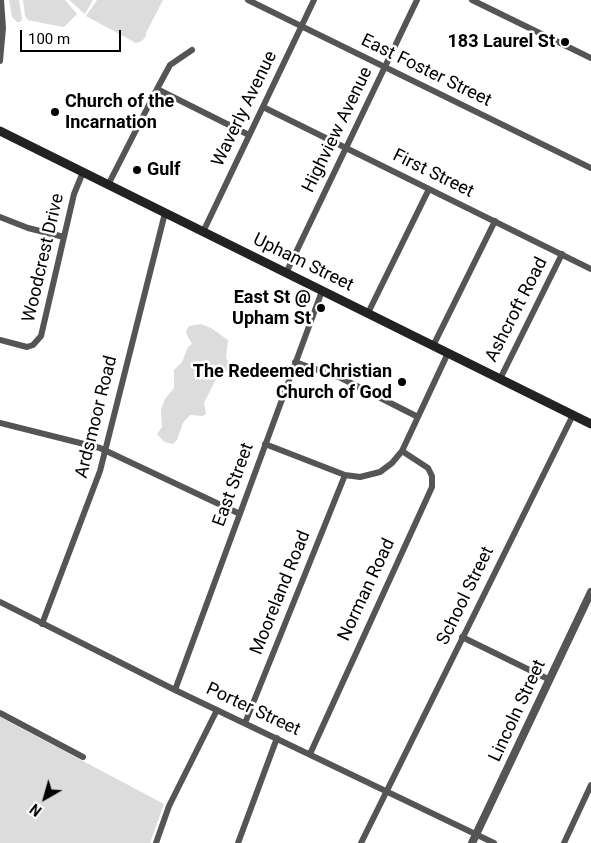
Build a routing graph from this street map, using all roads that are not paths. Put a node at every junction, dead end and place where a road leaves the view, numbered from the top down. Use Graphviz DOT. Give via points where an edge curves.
graph roads {
  1 [pos="1,0"];
  2 [pos="248,0"];
  3 [pos="314,0"];
  4 [pos="417,0"];
  5 [pos="472,0"];
  6 [pos="301,26"];
  7 [pos="192,50"];
  8 [pos="591,58"];
  9 [pos="0,61"];
  10 [pos="384,67"];
  11 [pos="157,89"];
  12 [pos="263,107"];
  13 [pos="0,131"];
  14 [pos="249,135"];
  15 [pos="345,147"];
  16 [pos="591,168"];
  17 [pos="83,172"];
  18 [pos="108,185"];
  19 [pos="429,189"];
  20 [pos="165,213"];
  21 [pos="0,217"];
  22 [pos="495,221"];
  23 [pos="203,232"];
  24 [pos="64,237"];
  25 [pos="562,254"];
  26 [pos="591,268"];
  27 [pos="286,273"];
  28 [pos="322,290"];
  29 [pos="368,313"];
  30 [pos="0,340"];
  31 [pos="433,346"];
  32 [pos="448,353"];
  33 [pos="295,362"];
  34 [pos="500,379"];
  35 [pos="573,415"];
  36 [pos="418,417"];
  37 [pos="0,423"];
  38 [pos="591,424"];
  39 [pos="265,444"];
  40 [pos="105,450"];
  41 [pos="402,450"];
  42 [pos="345,475"];
  43 [pos="240,514"];
  44 [pos="591,592"];
  45 [pos="0,602"];
  46 [pos="42,624"];
  47 [pos="462,637"];
  48 [pos="550,680"];
  49 [pos="175,690"];
  50 [pos="217,710"];
  51 [pos="0,713"];
  52 [pos="244,723"];
  53 [pos="277,738"];
  54 [pos="310,754"];
  55 [pos="83,757"];
  56 [pos="591,785"];
  57 [pos="387,791"];
  58 [pos="476,834"];
  59 [pos="156,843"];
  60 [pos="238,843"];
  61 [pos="361,843"];
  62 [pos="472,843"];
  63 [pos="494,843"];
  64 [pos="564,843"];
  1 -- 9 [label="street"];
  2 -- 6 [label="street, East Foster Street"];
  3 -- 6 [label="street, Waverly Avenue"];
  4 -- 10 [label="street, Highview Avenue"];
  5 -- 8 [label="street"];
  6 -- 10 [label="street, East Foster Street"];
  6 -- 12 [label="street, Waverly Avenue"];
  7 -- 11 [label="street" via="170,65"];
  10 -- 15 [label="street, Highview Avenue"];
  10 -- 16 [label="street, East Foster Street"];
  11 -- 14 [label="street"];
  11 -- 18 [label="street"];
  12 -- 14 [label="street, Waverly Avenue"];
  12 -- 15 [label="street, First Street"];
  13 -- 17 [label="main road, Upham Street"];
  14 -- 23 [label="street, Waverly Avenue"];
  15 -- 19 [label="street, First Street"];
  15 -- 27 [label="street, Highview Avenue"];
  17 -- 18 [label="main road, Upham Street"];
  17 -- 24 [label="street, Woodcrest Drive"];
  18 -- 20 [label="main road, Upham Street"];
  19 -- 22 [label="street, First Street"];
  19 -- 29 [label="street"];
  20 -- 23 [label="main road, Upham Street"];
  20 -- 40 [label="street, Ardsmoor Road"];
  21 -- 24 [label="street"];
  22 -- 25 [label="street, First Street"];
  22 -- 31 [label="street"];
  23 -- 27 [label="main road, Upham Street"];
  24 -- 30 [label="street, Woodcrest Drive" via="41,336 27,347"];
  25 -- 26 [label="street, First Street"];
  25 -- 34 [label="street, Ashcroft Road"];
  27 -- 28 [label="main road, Upham Street"];
  28 -- 29 [label="main road, Upham Street"];
  28 -- 33 [label="street, East Street"];
  29 -- 31 [label="main road, Upham Street"];
  31 -- 32 [label="main road, Upham Street"];
  32 -- 34 [label="main road, Upham Street"];
  32 -- 36 [label="street"];
  33 -- 36 [label="street" via="341,378"];
  33 -- 39 [label="street, East Street"];
  34 -- 35 [label="main road, Upham Street"];
  35 -- 38 [label="main road, Upham Street"];
  35 -- 47 [label="street, School Street"];
  36 -- 41 [label="street"];
  37 -- 40 [label="street"];
  39 -- 42 [label="street"];
  39 -- 43 [label="street, East Street"];
  40 -- 43 [label="street"];
  40 -- 46 [label="street, Ardsmoor Road" via="96,485"];
  41 -- 42 [label="street" via="380,472 360,477"];
  41 -- 54 [label="street, Norman Road" via="428,468 432,478 431,490"];
  42 -- 52 [label="street, Mooreland Road"];
  43 -- 49 [label="street, East Street"];
  44 -- 48 [label="street, Lincoln Street"];
  45 -- 46 [label="street, Porter Street"];
  46 -- 49 [label="street, Porter Street"];
  47 -- 48 [label="street"];
  47 -- 57 [label="street, School Street"];
  48 -- 58 [label="street, Lincoln Street"];
  49 -- 50 [label="street, Porter Street"];
  50 -- 52 [label="street, Porter Street"];
  50 -- 59 [label="street" via="169,806"];
  51 -- 55 [label="street"];
  52 -- 53 [label="street, Porter Street"];
  53 -- 54 [label="street, Porter Street"];
  53 -- 60 [label="street"];
  54 -- 57 [label="street, Porter Street"];
  56 -- 64 [label="street"];
  57 -- 58 [label="street, Porter Street"];
  57 -- 61 [label="street, School Street"];
  58 -- 62 [label="street, Lincoln Street"];
  58 -- 63 [label="street, Porter Street"];
}
